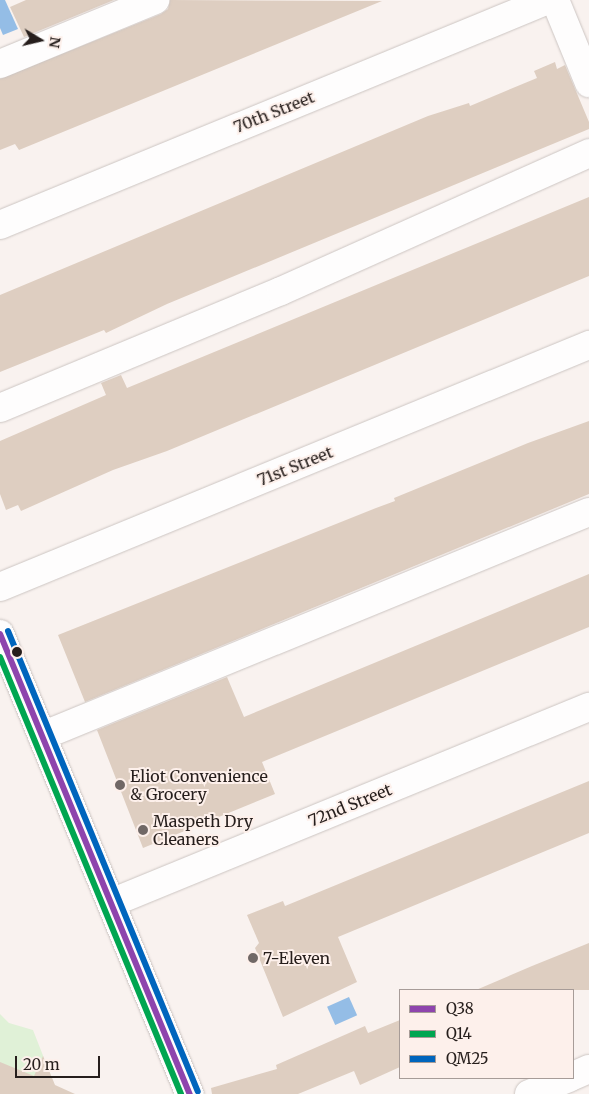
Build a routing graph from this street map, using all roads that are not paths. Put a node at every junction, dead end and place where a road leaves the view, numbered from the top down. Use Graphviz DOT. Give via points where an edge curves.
graph roads {
  1 [pos="154,0"];
  2 [pos="545,1"];
  3 [pos="0,64"];
  4 [pos="589,83"];
  5 [pos="588,155"];
  6 [pos="0,225"];
  7 [pos="589,345"];
  8 [pos="0,408"];
  9 [pos="589,512"];
  10 [pos="0,587"];
  11 [pos="0,634"];
  12 [pos="589,707"];
  13 [pos="42,736"];
  14 [pos="111,903"];
  15 [pos="589,1070"];
  16 [pos="574,1076"];
  17 [pos="566,1079"];
  18 [pos="190,1094"];
  19 [pos="529,1094"];
  1 -- 3 [label="street"];
  2 -- 4 [label="street"];
  2 -- 6 [label="street, 70th Street"];
  5 -- 8 [label="street" via="281,290"];
  7 -- 10 [label="street, 71st Street"];
  9 -- 13 [label="street"];
  11 -- 13 [label="street"];
  12 -- 14 [label="street, 72nd Street"];
  13 -- 14 [label="street"];
  14 -- 18 [label="street"];
  15 -- 16 [label="street"];
  17 -- 19 [label="street"];
}
